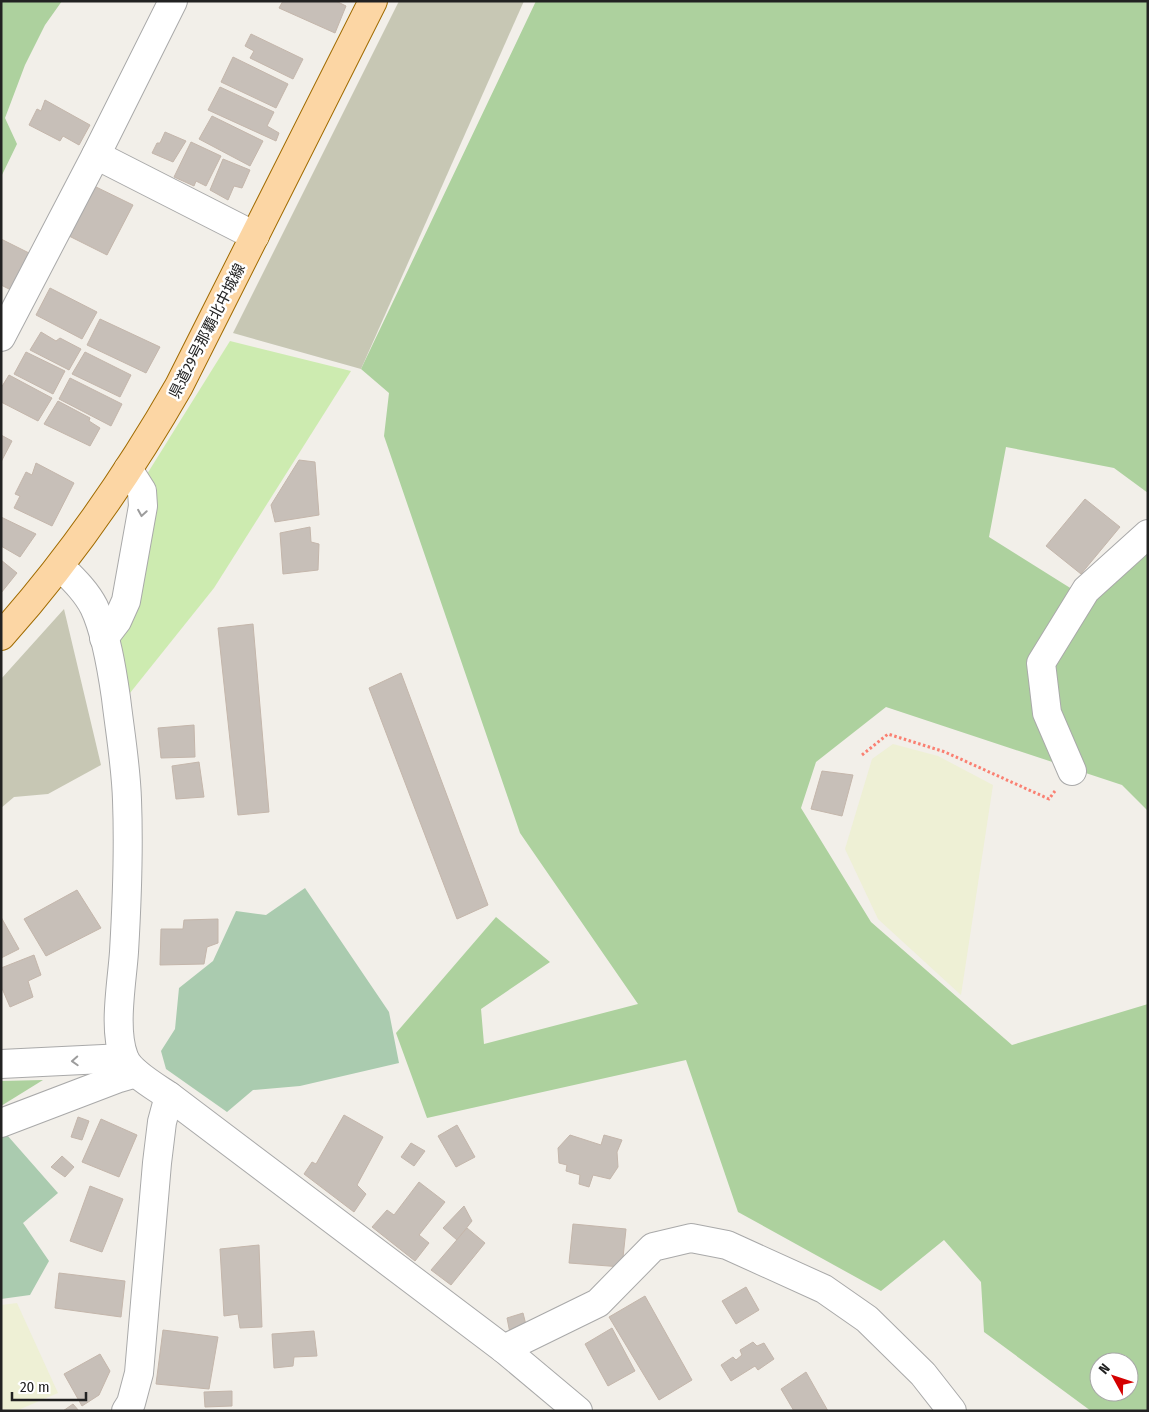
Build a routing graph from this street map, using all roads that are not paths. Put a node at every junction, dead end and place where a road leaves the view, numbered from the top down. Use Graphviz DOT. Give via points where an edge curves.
graph roads {
  1 [pos="173,1"];
  2 [pos="373,1"];
  3 [pos="96,155"];
  4 [pos="255,236"];
  5 [pos="1,337"];
  6 [pos="128,468"];
  7 [pos="1148,534"];
  8 [pos="60,566"];
  9 [pos="1,636"];
  10 [pos="104,638"];
  11 [pos="1072,771"];
  12 [pos="1,1064"];
  13 [pos="130,1066"];
  14 [pos="169,1096"];
  15 [pos="1,1124"];
  16 [pos="504,1349"];
  17 [pos="126,1411"];
  18 [pos="578,1411"];
  19 [pos="952,1411"];
  1 -- 3 [label="street"];
  2 -- 4 [label="main road, 県道29号那覇北中城線"];
  3 -- 4 [label="street"];
  3 -- 5 [label="street"];
  4 -- 6 [label="main road, 県道29号那覇北中城線" via="179,386"];
  6 -- 8 [label="main road, 県道29号那覇北中城線"];
  6 -- 10 [label="street, one-way" via="142,491 143,506 126,601"];
  7 -- 11 [label="street" via="1086,590 1041,663 1047,714"];
  8 -- 9 [label="main road, 県道29号那覇北中城線"];
  8 -- 10 [label="street" via="94,607"];
  10 -- 13 [label="street" via="112,674 127,799 124,953 119,999 120,1035"];
  13 -- 12 [label="street, one-way"];
  13 -- 14 [label="street"];
  13 -- 15 [label="street" via="119,1078"];
  14 -- 16 [label="street"];
  14 -- 17 [label="street" via="157,1163 138,1373"];
  16 -- 18 [label="street"];
  16 -- 19 [label="street" via="598,1303 653,1247 691,1238 727,1245 824,1289 867,1319 923,1374"];
}
